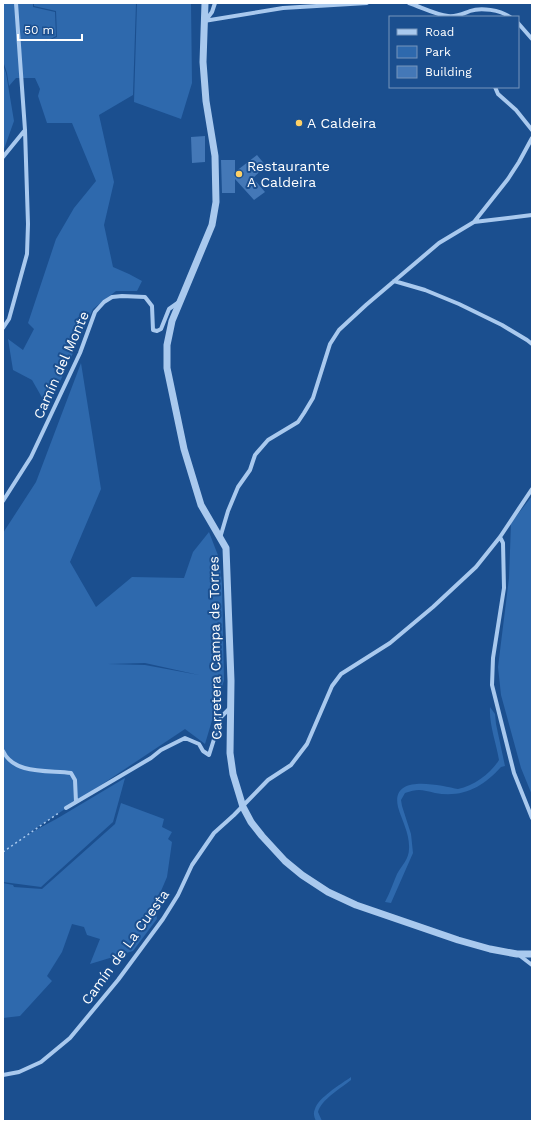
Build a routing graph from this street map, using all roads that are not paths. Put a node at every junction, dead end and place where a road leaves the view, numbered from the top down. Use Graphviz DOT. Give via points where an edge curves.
graph roads {
  1 [pos="16,3"];
  2 [pos="205,3"];
  3 [pos="215,3"];
  4 [pos="367,3"];
  5 [pos="409,3"];
  6 [pos="461,16"];
  7 [pos="509,16"];
  8 [pos="204,21"];
  9 [pos="519,24"];
  10 [pos="532,39"];
  11 [pos="495,88"];
  12 [pos="25,130"];
  13 [pos="532,130"];
  14 [pos="532,138"];
  15 [pos="3,157"];
  16 [pos="532,215"];
  17 [pos="474,222"];
  18 [pos="394,281"];
  19 [pos="179,302"];
  20 [pos="3,328"];
  21 [pos="532,344"];
  22 [pos="532,489"];
  23 [pos="3,501"];
  24 [pos="500,537"];
  25 [pos="220,538"];
  26 [pos="230,708"];
  27 [pos="3,751"];
  28 [pos="76,802"];
  29 [pos="243,807"];
  30 [pos="66,808"];
  31 [pos="532,818"];
  32 [pos="517,954"];
  33 [pos="532,954"];
  34 [pos="532,965"];
  35 [pos="3,1075"];
  1 -- 12 [label="street"];
  2 -- 8 [label="street, Carretera Campa de Torres"];
  3 -- 8 [label="street" via="212,12"];
  4 -- 8 [label="street" via="283,8"];
  5 -- 6 [label="street" via="448,16"];
  6 -- 7 [label="street" via="471,10 490,10"];
  8 -- 19 [label="street, Carretera Campa de Torres" via="206,101 215,156 216,202 212,225"];
  9 -- 10 [label="street"];
  11 -- 13 [label="street" via="498,94 516,110"];
  12 -- 15 [label="street"];
  12 -- 20 [label="street" via="27,254"];
  14 -- 17 [label="street" via="508,178"];
  16 -- 17 [label="street"];
  17 -- 18 [label="street" via="439,243"];
  18 -- 21 [label="street" via="459,304 502,325"];
  18 -- 25 [label="street" via="339,330 330,344 313,398 298,422 268,440 255,455 250,470 238,487"];
  19 -- 23 [label="street, Camín del Monte" via="169,309 161,329 157,331 153,330 152,306 145,297 112,297 95,312 80,353 31,457"];
  19 -- 25 [label="street, Carretera Campa de Torres" via="167,345 168,368 184,449 201,505"];
  22 -- 24 [label="street, Camín de La Cuesta"];
  24 -- 29 [label="street, Camín de La Cuesta" via="476,567 433,607 390,643 341,674 332,686 307,744 291,765 268,780"];
  24 -- 31 [label="street" via="503,543 504,588 493,658 492,685 514,773"];
  25 -- 26 [label="street, Carretera Campa de Torres" via="226,548"];
  26 -- 28 [label="street" via="221,717 209,755 199,744 185,738"];
  26 -- 29 [label="street, Carretera Campa de Torres" via="230,753"];
  27 -- 28 [label="street" via="7,759 22,767 71,774 75,780"];
  28 -- 30 [label="street"];
  29 -- 32 [label="street, Carretera Campa de Torres" via="251,822 285,861 328,892 356,905 458,940"];
  29 -- 35 [label="street, Camín de La Cuesta" via="214,833 192,865 163,919 118,980 70,1038 41,1062 19,1072"];
  32 -- 33 [label="street, Carretera Campa de Torres"];
  32 -- 34 [label="street"];
}
